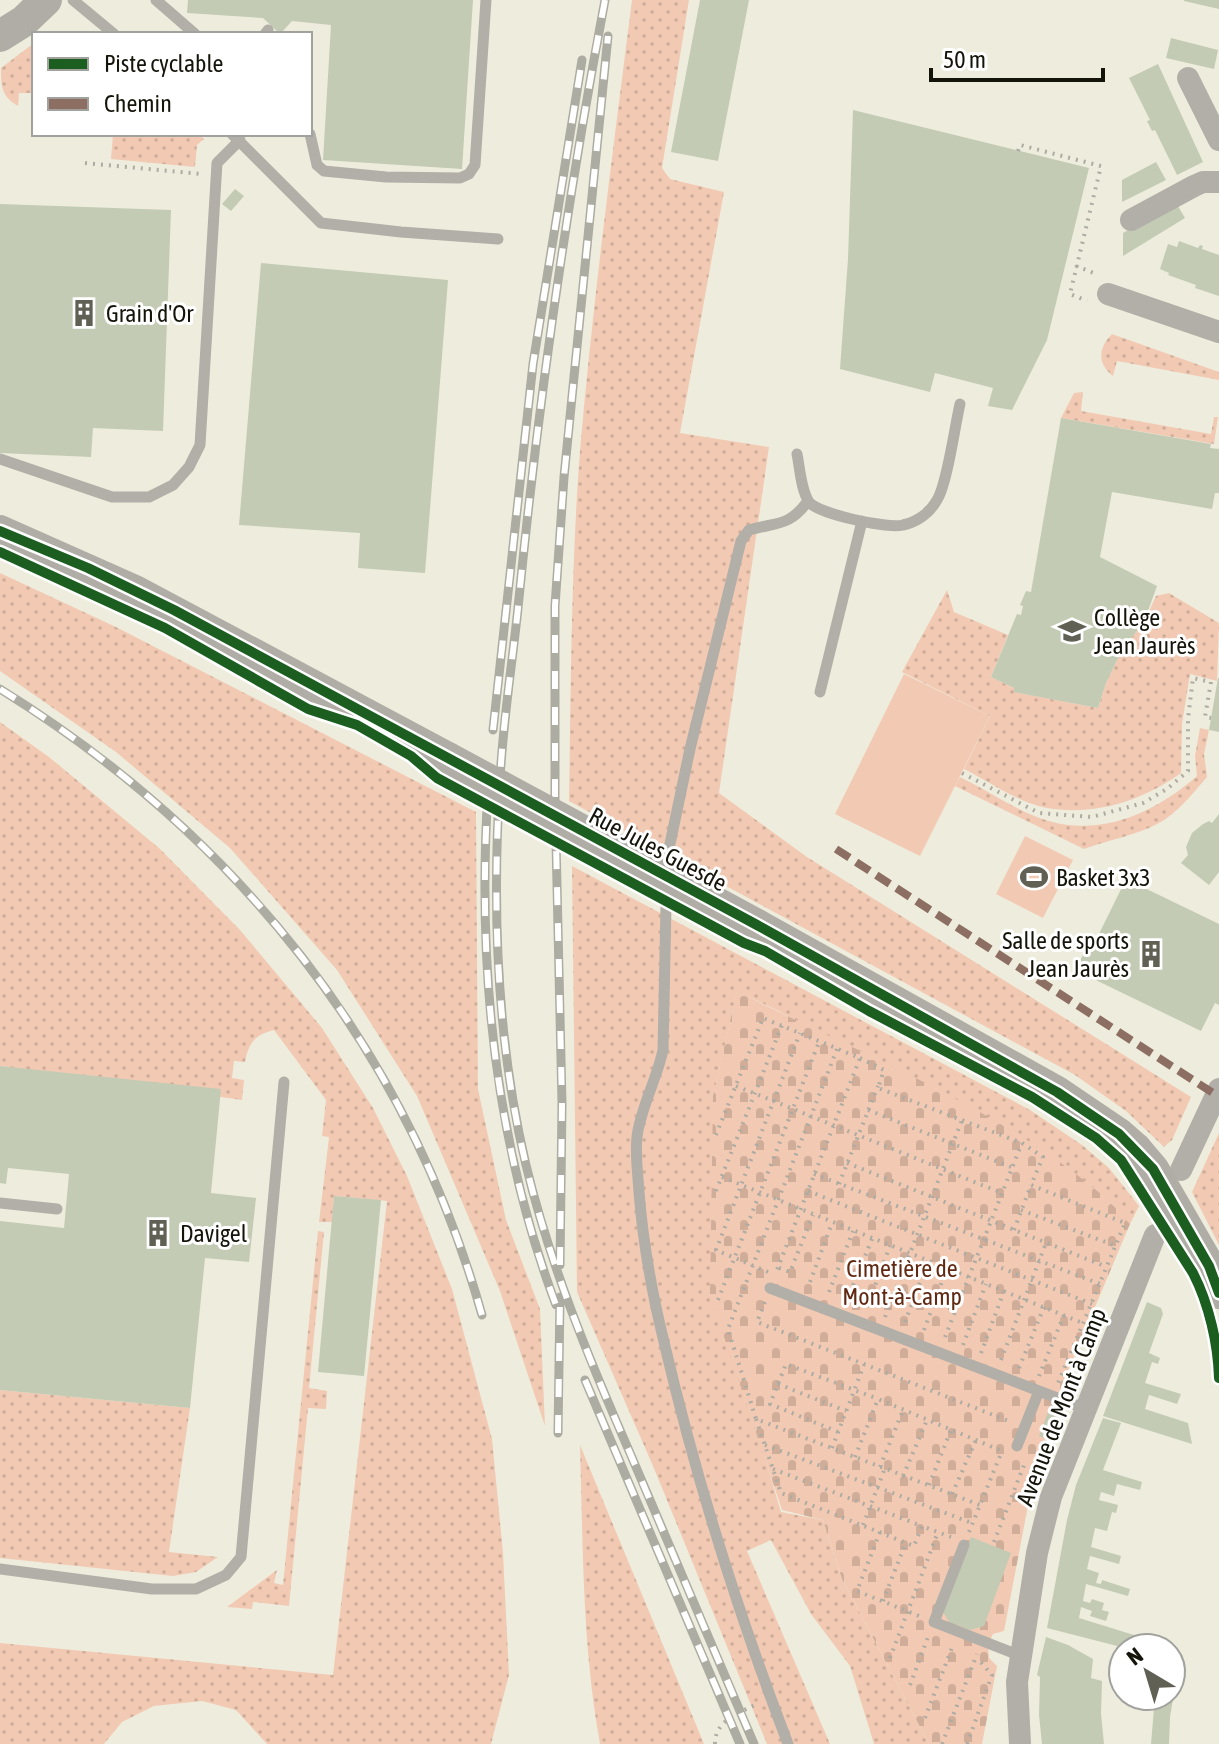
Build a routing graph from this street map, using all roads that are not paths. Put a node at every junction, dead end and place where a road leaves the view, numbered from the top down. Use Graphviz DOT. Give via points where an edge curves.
graph roads {
  1 [pos="46,0"];
  2 [pos="73,0"];
  3 [pos="156,0"];
  4 [pos="486,0"];
  5 [pos="112,32"];
  6 [pos="193,32"];
  7 [pos="0,36"];
  8 [pos="1188,78"];
  9 [pos="310,136"];
  10 [pos="236,137"];
  11 [pos="1219,140"];
  12 [pos="1219,182"];
  13 [pos="1131,220"];
  14 [pos="498,239"];
  15 [pos="1103,300"];
  16 [pos="1219,332"];
  17 [pos="960,404"];
  18 [pos="797,454"];
  19 [pos="0,459"];
  20 [pos="808,501"];
  21 [pos="862,521"];
  22 [pos="0,531"];
  23 [pos="820,692"];
  24 [pos="284,1082"];
  25 [pos="1219,1089"];
  26 [pos="1181,1170"];
  27 [pos="0,1203"];
  28 [pos="57,1209"];
  29 [pos="1155,1235"];
  30 [pos="1214,1280"];
  31 [pos="770,1288"];
  32 [pos="1036,1390"];
  33 [pos="1086,1409"];
  34 [pos="1017,1446"];
  35 [pos="964,1544"];
  36 [pos="0,1569"];
  37 [pos="1021,1656"];
  38 [pos="788,1744"];
  39 [pos="1020,1744"];
  1 -- 7 [label="street"];
  2 -- 5 [label="lane"];
  3 -- 6 [label="lane"];
  4 -- 9 [label="lane" via="475,165 469,174 386,177 324,171 317,165"];
  8 -- 11 [label="street"];
  10 -- 14 [label="lane" via="321,223"];
  10 -- 19 [label="lane" via="217,163 200,445 189,467 173,485 149,497 112,497"];
  12 -- 13 [label="street" via="1203,182"];
  15 -- 16 [label="street"];
  17 -- 21 [label="lane" via="939,498 927,514 899,527"];
  18 -- 20 [label="lane"];
  20 -- 21 [label="lane" via="816,509"];
  20 -- 38 [label="lane" via="789,520 749,530 741,541 667,858 663,1050 637,1137 642,1227 671,1374 705,1503"];
  21 -- 23 [label="lane"];
  22 -- 30 [label="street, Rue Jules Guesde, bridge" via="88,568 229,640 1057,1092 1119,1134 1153,1169"];
  24 -- 36 [label="lane" via="241,1557 226,1575 196,1589 152,1589"];
  25 -- 26 [label="street"];
  27 -- 28 [label="lane"];
  29 -- 33 [label="street, Avenue de Mont à Camp"];
  31 -- 32 [label="lane"];
  32 -- 33 [label="lane"];
  32 -- 34 [label="lane"];
  33 -- 37 [label="street, Avenue de Mont à Camp" via="1047,1511"];
  35 -- 37 [label="lane" via="934,1622"];
  37 -- 39 [label="street, Avenue de Mont à Camp"];
}
